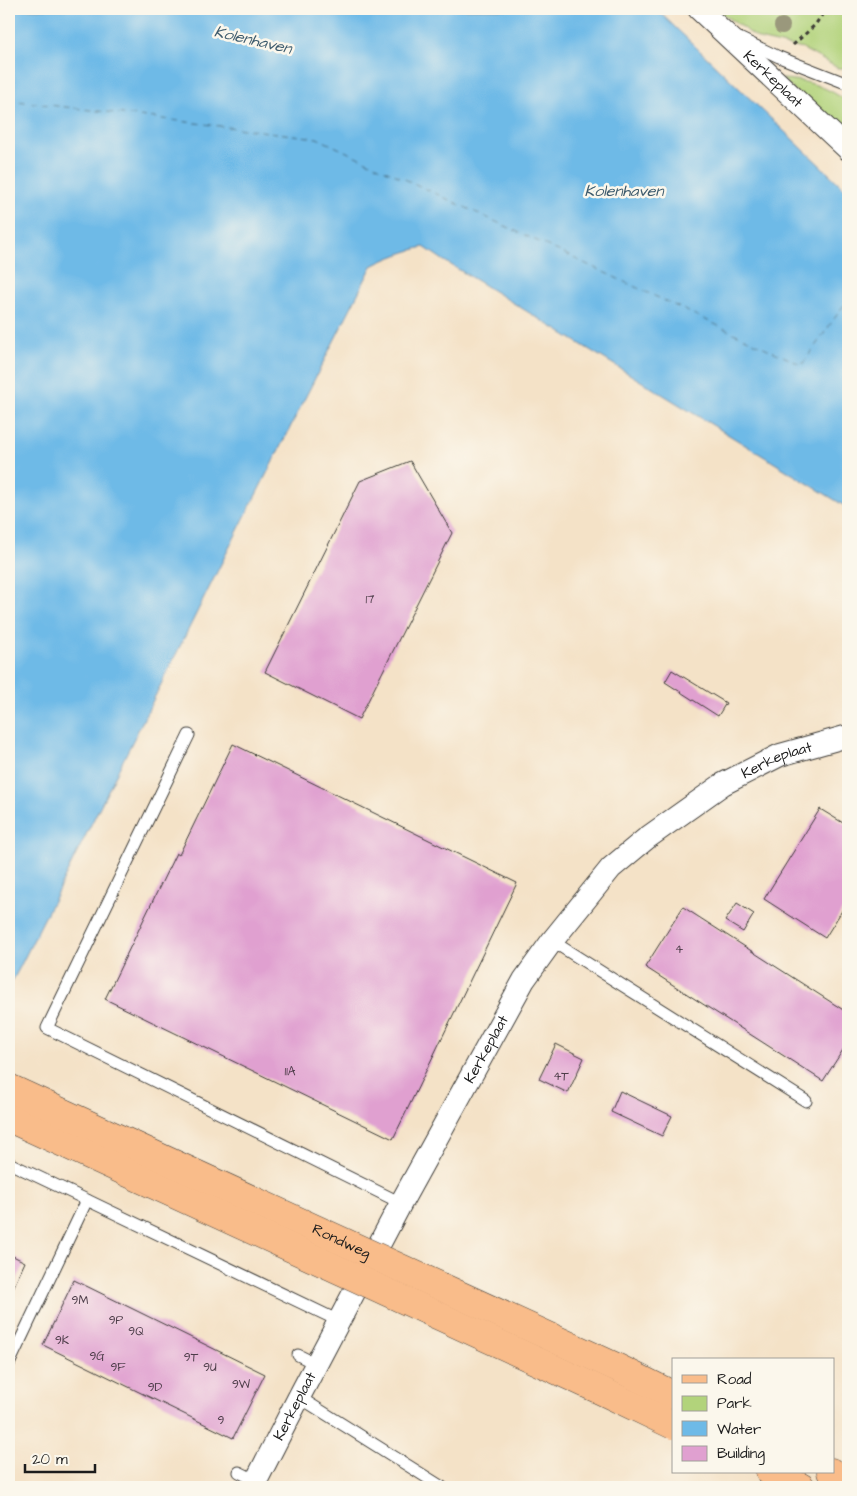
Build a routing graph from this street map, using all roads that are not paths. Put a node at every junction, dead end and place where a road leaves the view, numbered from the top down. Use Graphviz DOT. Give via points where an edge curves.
graph roads {
  1 [pos="698,9"];
  2 [pos="719,28"];
  3 [pos="848,84"];
  4 [pos="848,149"];
  5 [pos="189,735"];
  6 [pos="848,736"];
  7 [pos="552,941"];
  8 [pos="9,1088"];
  9 [pos="806,1101"];
  10 [pos="9,1118"];
  11 [pos="9,1163"];
  12 [pos="87,1200"];
  13 [pos="401,1203"];
  14 [pos="338,1321"];
  15 [pos="9,1364"];
  16 [pos="672,1395"];
  17 [pos="299,1397"];
  18 [pos="672,1425"];
  19 [pos="834,1473"];
  20 [pos="774,1474"];
  21 [pos="250,1480"];
  22 [pos="848,1480"];
  23 [pos="442,1487"];
  24 [pos="801,1487"];
  1 -- 2 [label="street, Kerkeplaat"];
  2 -- 3 [label="lane" via="779,57"];
  2 -- 4 [label="street, Kerkeplaat"];
  5 -- 13 [label="lane" via="47,1028"];
  6 -- 7 [label="street, Kerkeplaat" via="780,755 724,784 610,868"];
  7 -- 9 [label="lane"];
  7 -- 13 [label="street, Kerkeplaat" via="524,980"];
  8 -- 16 [label="main road, Rondweg, bridge"];
  10 -- 18 [label="main road, Rondweg, bridge"];
  11 -- 12 [label="lane"];
  12 -- 14 [label="lane"];
  12 -- 15 [label="lane"];
  13 -- 14 [label="street, Kerkeplaat"];
  14 -- 17 [label="street, Kerkeplaat" via="307,1359"];
  17 -- 21 [label="street, Kerkeplaat"];
  17 -- 23 [label="lane"];
  19 -- 22 [label="main road"];
  20 -- 24 [label="main road"];
}
